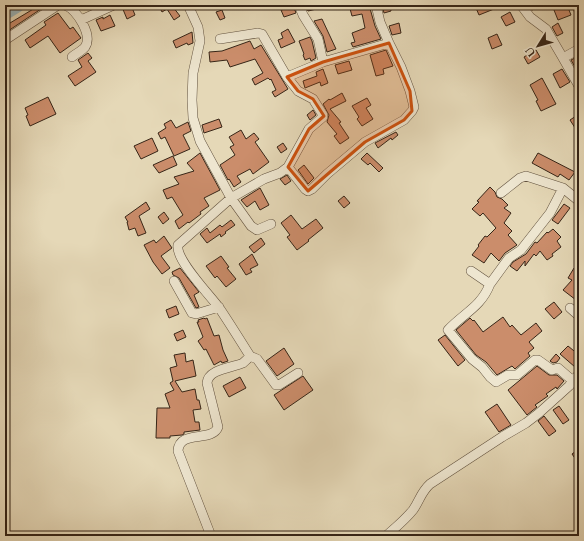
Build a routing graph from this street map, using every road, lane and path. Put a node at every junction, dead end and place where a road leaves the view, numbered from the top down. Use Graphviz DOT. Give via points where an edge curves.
graph roads {
  1 [pos="58,5"];
  2 [pos="114,5"];
  3 [pos="188,5"];
  4 [pos="299,5"];
  5 [pos="376,5"];
  6 [pos="521,5"];
  7 [pos="577,5"];
  8 [pos="68,6"];
  9 [pos="579,12"];
  10 [pos="81,20"];
  11 [pos="220,39"];
  12 [pos="5,40"];
  13 [pos="389,43"];
  14 [pos="579,49"];
  15 [pos="72,57"];
  16 [pos="563,58"];
  17 [pos="323,62"];
  18 [pos="287,77"];
  19 [pos="579,86"];
  20 [pos="288,167"];
  21 [pos="563,188"];
  22 [pos="501,193"];
  23 [pos="231,198"];
  24 [pos="579,201"];
  25 [pos="271,224"];
  26 [pos="471,271"];
  27 [pos="174,282"];
  28 [pos="490,284"];
  29 [pos="219,307"];
  30 [pos="570,308"];
  31 [pos="579,316"];
  32 [pos="250,356"];
  33 [pos="298,373"];
  34 [pos="576,378"];
  35 [pos="211,536"];
  36 [pos="386,536"];
  1 -- 12 [label="street"];
  2 -- 10 [label="street"];
  3 -- 23 [label="street" via="198,27 200,41 193,73 194,118 200,141"];
  4 -- 17 [label="street" via="318,39"];
  5 -- 13 [label="street"];
  6 -- 16 [label="street" via="530,17 546,29"];
  7 -- 9 [label="street"];
  8 -- 10 [label="street"];
  10 -- 15 [label="street" via="87,40 84,48"];
  11 -- 18 [label="street" via="262,34"];
  13 -- 17 [label="street"];
  13 -- 20 [label="street" via="410,92 414,107 412,111 404,120 365,142 308,191"];
  14 -- 16 [label="street"];
  16 -- 19 [label="street"];
  17 -- 18 [label="street"];
  18 -- 20 [label="street" via="298,91 313,99 323,117 309,129"];
  20 -- 23 [label="street"];
  21 -- 22 [label="street" via="526,176"];
  21 -- 24 [label="street"];
  21 -- 28 [label="street" via="550,213 521,250 509,258"];
  23 -- 25 [label="street" via="251,226 257,230"];
  23 -- 29 [label="street" via="186,237 177,249 190,272"];
  26 -- 28 [label="street"];
  27 -- 29 [label="street" via="192,314"];
  28 -- 34 [label="street" via="475,308 448,330 472,360 482,366 496,382 508,375 517,375 535,360 552,370 558,368"];
  29 -- 32 [label="street"];
  30 -- 31 [label="street"];
  32 -- 33 [label="street" via="257,359 277,386"];
  32 -- 35 [label="street" via="243,363 218,371 207,379 218,427 216,432 188,438 178,445 178,451"];
  34 -- 36 [label="street" via="526,423 430,484 423,490 417,504 406,518"];
}
